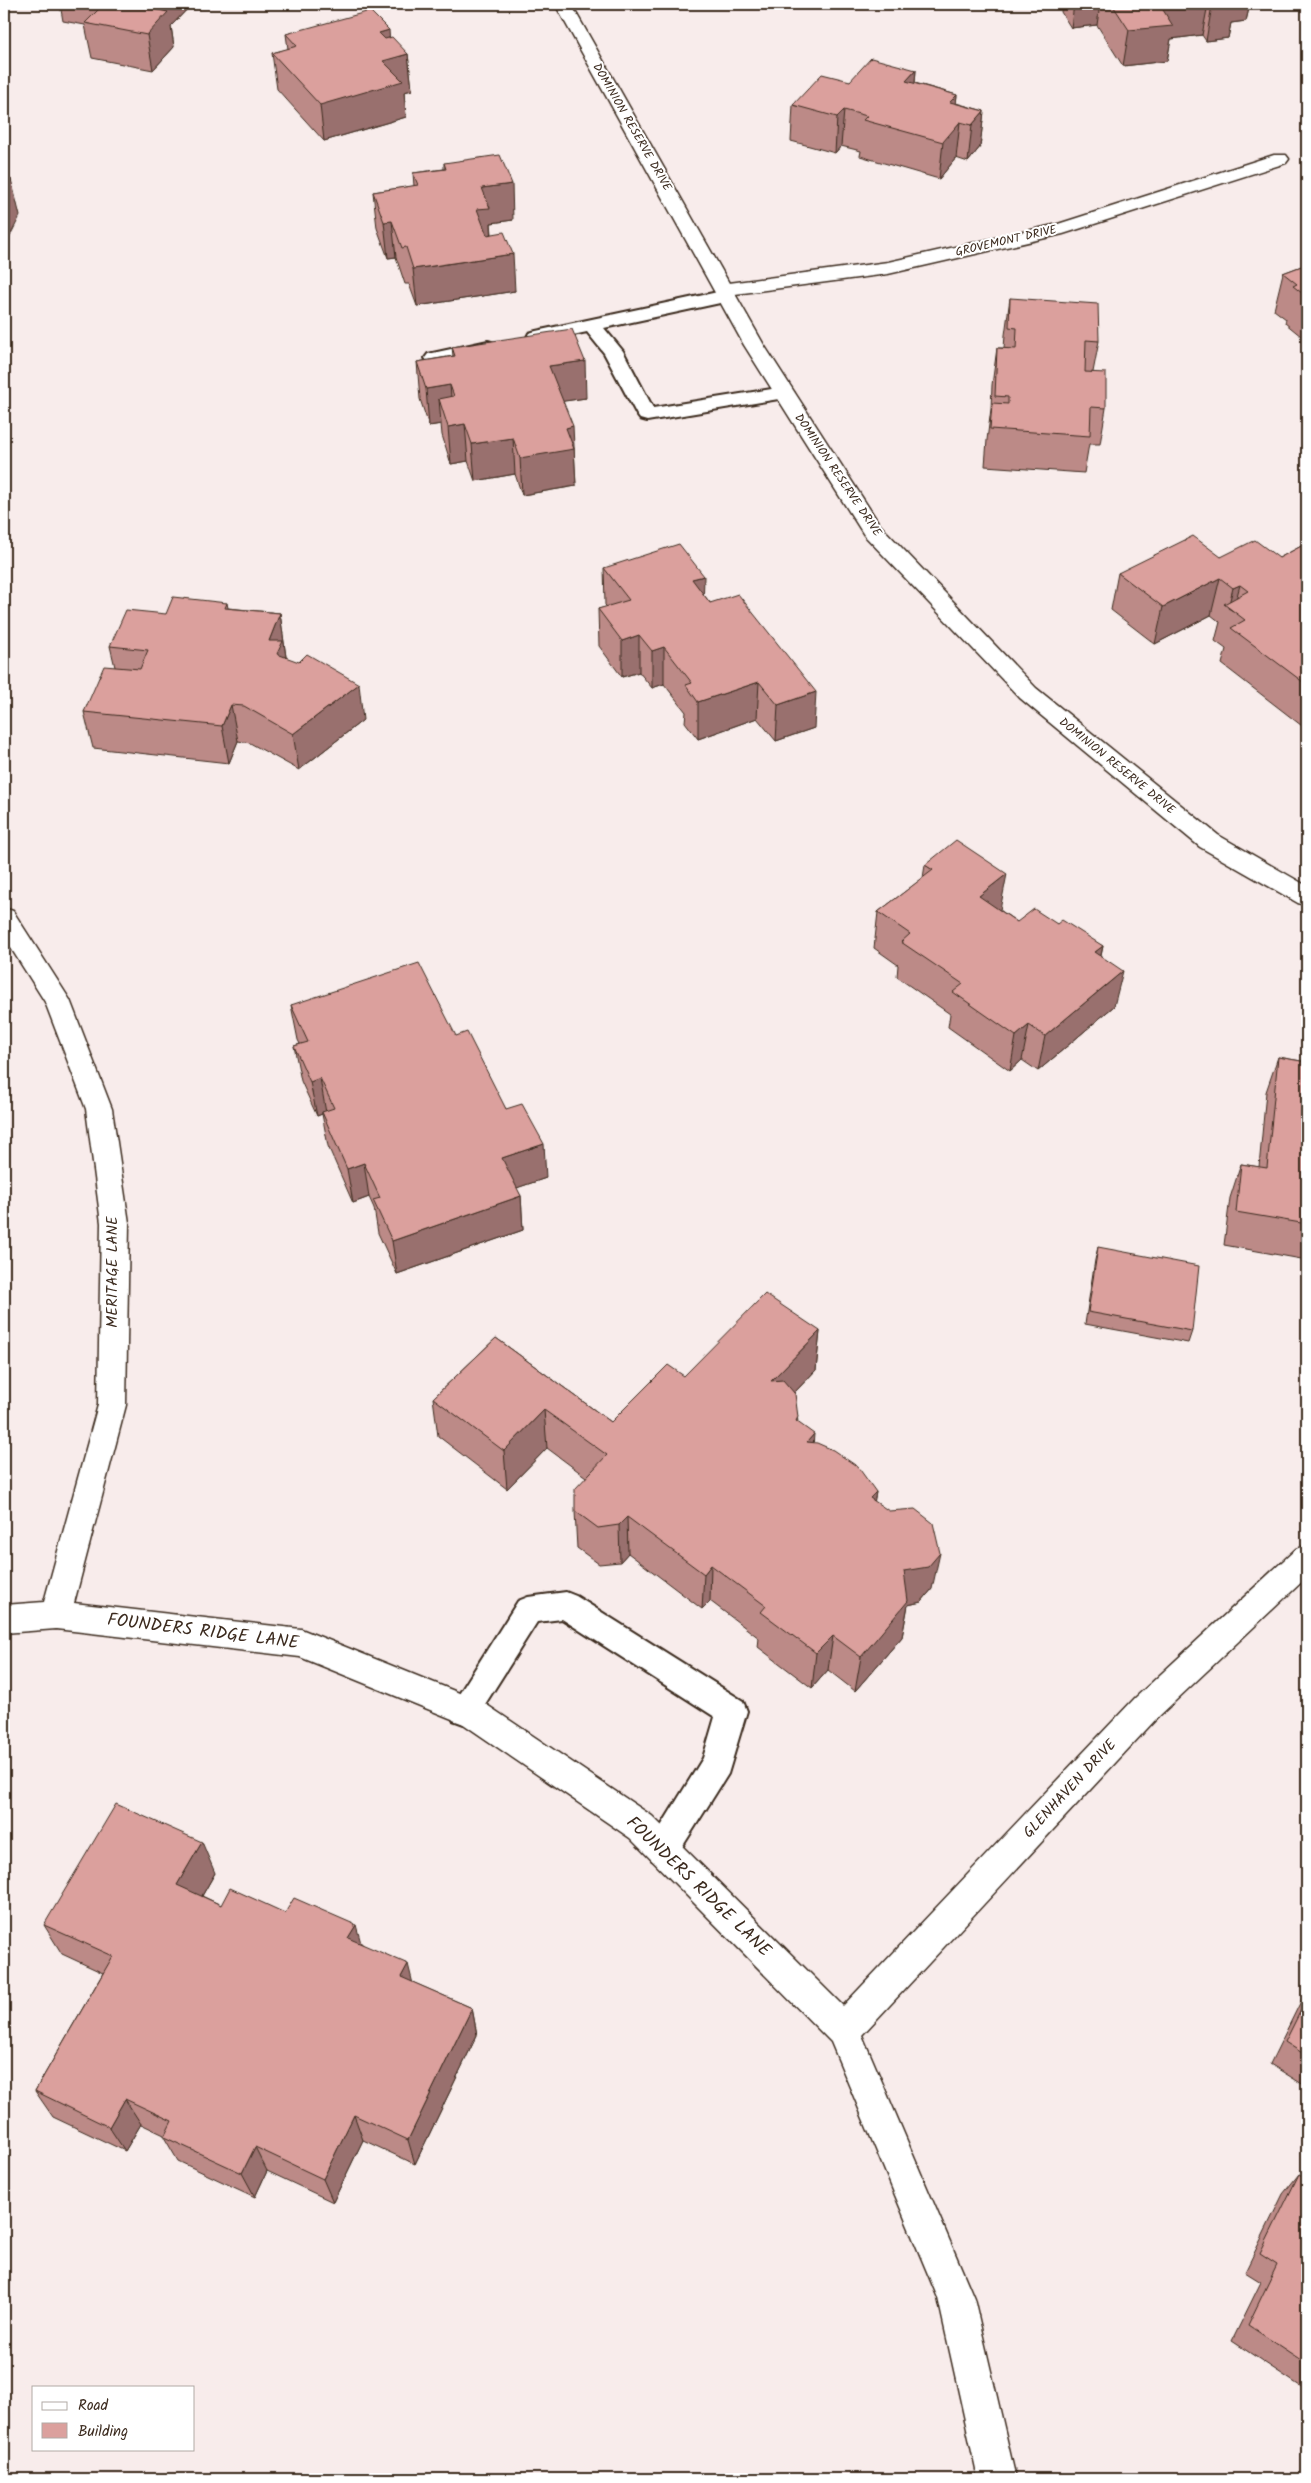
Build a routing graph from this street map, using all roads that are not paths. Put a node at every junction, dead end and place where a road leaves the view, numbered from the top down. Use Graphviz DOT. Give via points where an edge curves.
graph roads {
  1 [pos="563,4"];
  2 [pos="1280,159"];
  3 [pos="726,293"];
  4 [pos="592,325"];
  5 [pos="435,358"];
  6 [pos="784,393"];
  7 [pos="1307,897"];
  8 [pos="4,917"];
  9 [pos="1307,1558"];
  10 [pos="56,1615"];
  11 [pos="4,1618"];
  12 [pos="464,1710"];
  13 [pos="663,1849"];
  14 [pos="843,2030"];
  15 [pos="997,2479"];
  1 -- 3 [label="street, DOMINION RESERVE DRIVE"];
  2 -- 3 [label="street, GROVEMONT DRIVE" via="1064,228 888,268"];
  3 -- 4 [label="lane"];
  3 -- 6 [label="street, DOMINION RESERVE DRIVE"];
  4 -- 5 [label="lane"];
  4 -- 6 [label="lane" via="614,351 647,415"];
  6 -- 7 [label="street, DOMINION RESERVE DRIVE" via="872,530 1028,693 1209,841"];
  8 -- 10 [label="street, MERITAGE LANE" via="57,1000 99,1109 115,1223 112,1405"];
  9 -- 14 [label="street, GLENHAVEN DRIVE" via="1146,1708"];
  10 -- 11 [label="street, FOUNDERS RIDGE LANE"];
  10 -- 12 [label="street, FOUNDERS RIDGE LANE" via="301,1643"];
  12 -- 13 [label="street, FOUNDERS RIDGE LANE" via="641,1827"];
  12 -- 13 [label="lane" via="528,1610 566,1605 732,1710 717,1764"];
  13 -- 14 [label="street, FOUNDERS RIDGE LANE"];
  14 -- 15 [label="street, FOUNDERS RIDGE LANE" via="956,2298"];
}
